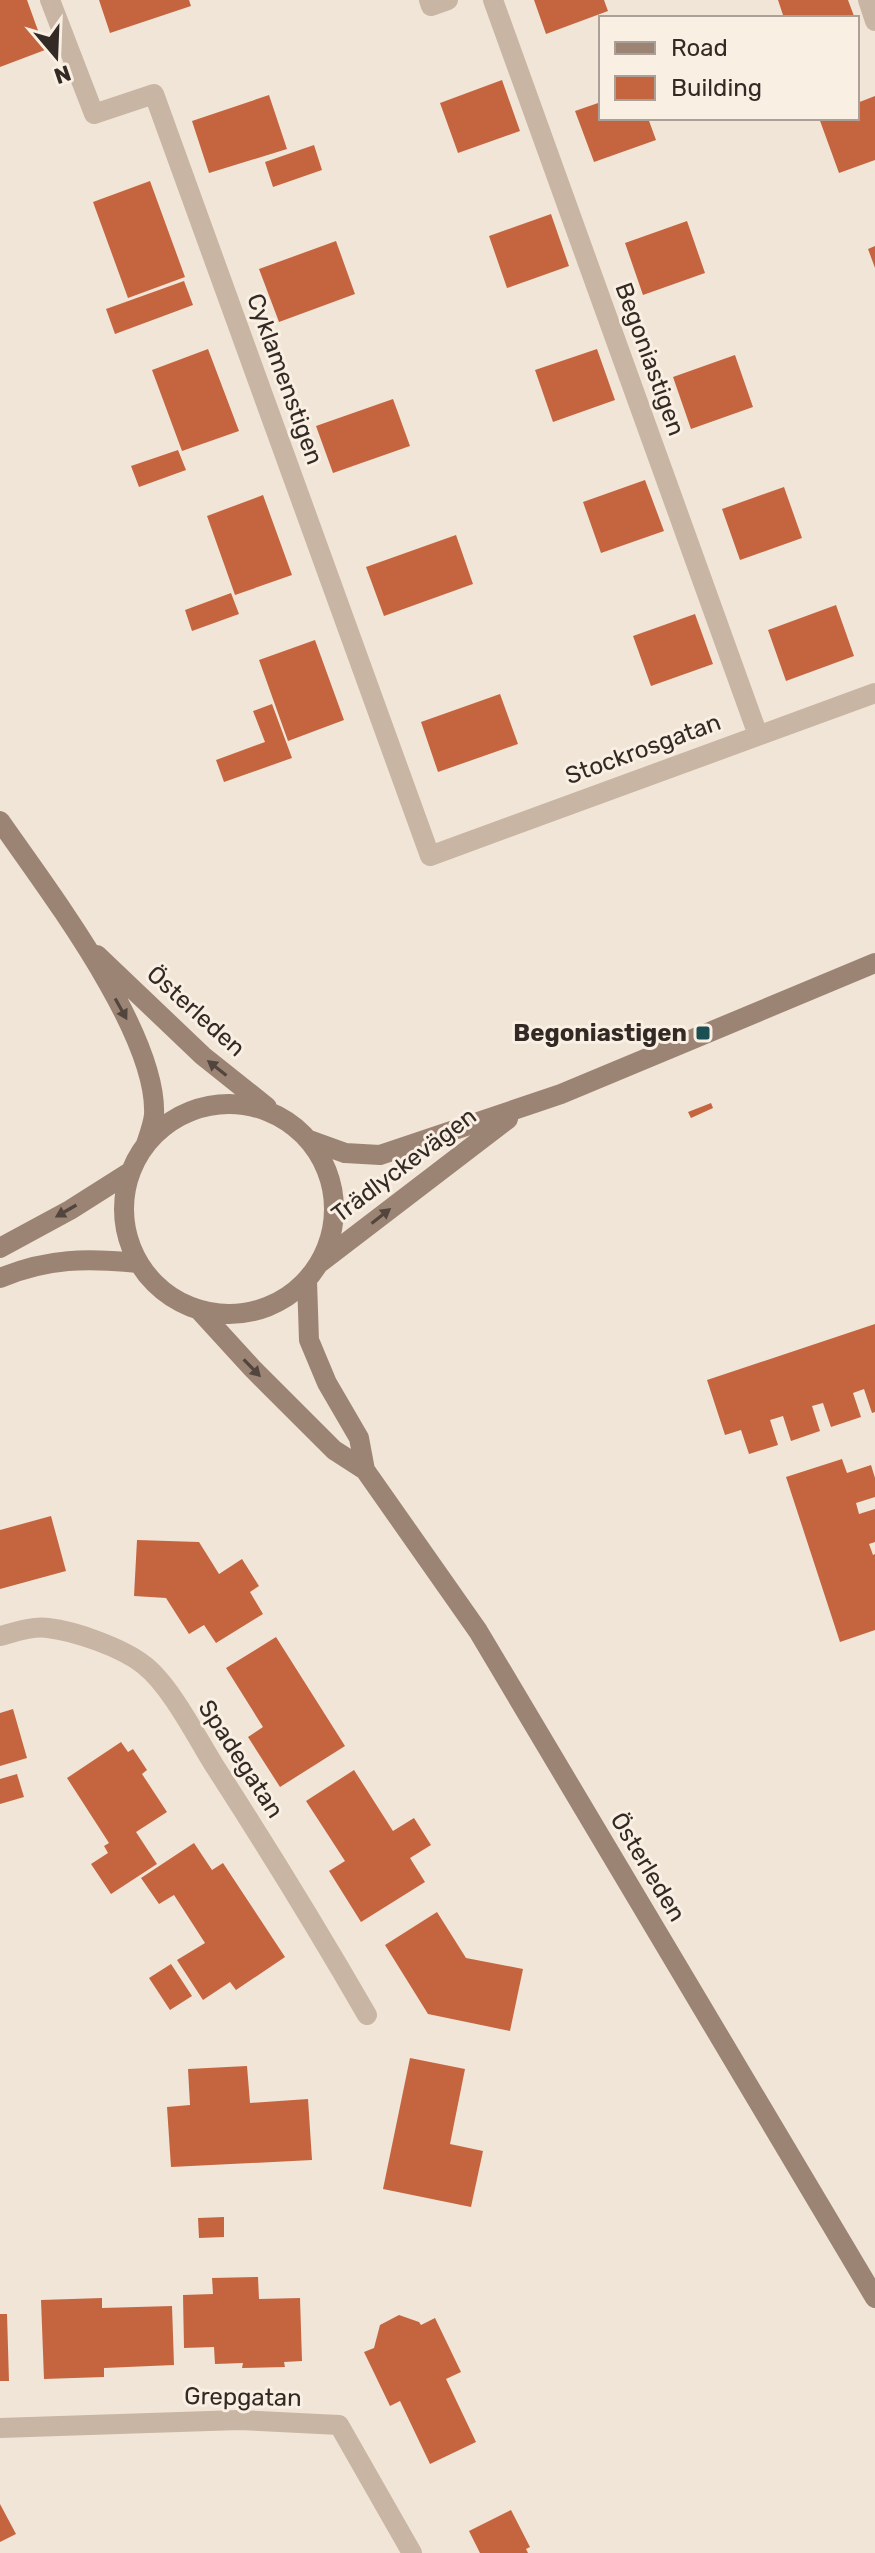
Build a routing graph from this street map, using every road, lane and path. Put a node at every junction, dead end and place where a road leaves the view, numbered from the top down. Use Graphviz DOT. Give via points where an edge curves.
graph roads {
  1 [pos="50,0"];
  2 [pos="429,0"];
  3 [pos="448,0"];
  4 [pos="493,0"];
  5 [pos="868,0"];
  6 [pos="875,21"];
  7 [pos="875,693"];
  8 [pos="758,735"];
  9 [pos="0,821"];
  10 [pos="430,856"];
  11 [pos="83,941"];
  12 [pos="875,963"];
  13 [pos="521,1109"];
  14 [pos="279,1116"];
  15 [pos="309,1140"];
  16 [pos="146,1144"];
  17 [pos="130,1172"];
  18 [pos="0,1248"];
  19 [pos="138,1263"];
  20 [pos="319,1263"];
  21 [pos="0,1278"];
  22 [pos="307,1281"];
  23 [pos="199,1310"];
  24 [pos="365,1470"];
  25 [pos="0,1636"];
  26 [pos="367,2015"];
  27 [pos="875,2298"];
  28 [pos="0,2428"];
  29 [pos="412,2553"];
  1 -- 10 [label="street, Cyklamenstigen" via="94,114 154,94"];
  2 -- 3 [label="street" via="431,6"];
  4 -- 8 [label="street, Begoniastigen"];
  5 -- 6 [label="street"];
  7 -- 8 [label="street, Stockrosgatan"];
  8 -- 10 [label="street, Stockrosgatan"];
  9 -- 11 [label="main road, Österleden"];
  14 -- 11 [label="main road, Österleden, one-way" via="203,1056"];
  11 -- 16 [label="main road, Österleden, one-way" via="137,1038 154,1115"];
  12 -- 13 [label="main road, Trädlyckevägen"];
  13 -- 15 [label="main road, Trädlyckevägen" via="380,1155 345,1153"];
  20 -- 13 [label="main road, Trädlyckevägen, one-way"];
  14 -- 15 [label="main road, Trädlyckevägen"];
  14 -- 16 [label="main road, Trädlyckevägen" via="256,1107 207,1106 174,1120"];
  15 -- 20 [label="main road, Trädlyckevägen" via="328,1172 335,1209"];
  16 -- 17 [label="main road, Trädlyckevägen"];
  17 -- 18 [label="main road, Trädlyckevägen, one-way"];
  17 -- 19 [label="main road, Trädlyckevägen" via="124,1219"];
  19 -- 21 [label="main road" via="51,1261"];
  19 -- 23 [label="main road, Trädlyckevägen" via="175,1300"];
  20 -- 22 [label="main road, Trädlyckevägen"];
  22 -- 23 [label="main road, Trädlyckevägen" via="265,1308 232,1315"];
  22 -- 24 [label="main road, Österleden" via="309,1340 359,1438"];
  23 -- 24 [label="main road, Österleden, one-way" via="334,1450"];
  24 -- 27 [label="main road, Österleden" via="478,1631"];
  25 -- 26 [label="street, Spadegatan" via="35,1628 59,1630 128,1654 146,1666 293,1888"];
  28 -- 29 [label="street, Grepgatan" via="239,2420 339,2425"];
}
